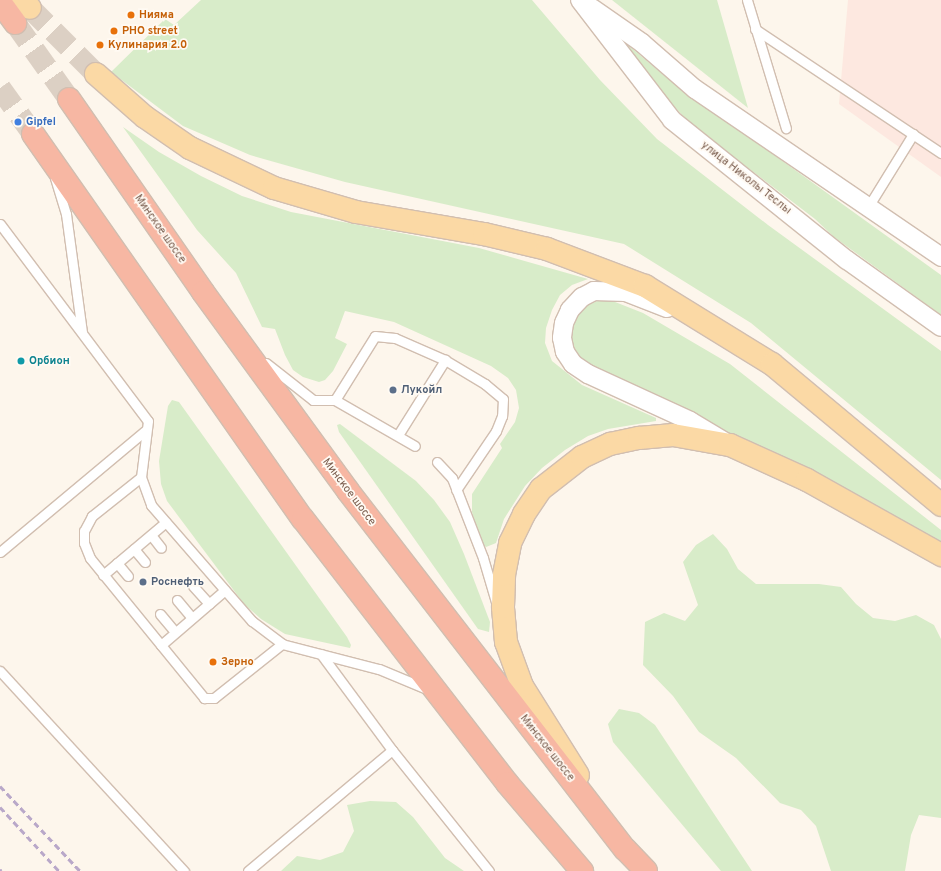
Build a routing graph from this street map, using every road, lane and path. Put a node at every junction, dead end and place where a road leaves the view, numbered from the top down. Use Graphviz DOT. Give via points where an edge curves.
graph roads {
  1 [pos="581,0"];
  2 [pos="747,0"];
  3 [pos="0,2"];
  4 [pos="22,10"];
  5 [pos="755,29"];
  6 [pos="96,74"];
  7 [pos="69,100"];
  8 [pos="786,128"];
  9 [pos="33,134"];
  10 [pos="913,134"];
  11 [pos="47,154"];
  12 [pos="941,154"];
  13 [pos="868,207"];
  14 [pos="0,224"];
  15 [pos="941,257"];
  16 [pos="203,292"];
  17 [pos="941,327"];
  18 [pos="82,333"];
  19 [pos="724,334"];
  20 [pos="445,360"];
  21 [pos="335,400"];
  22 [pos="147,426"];
  23 [pos="398,435"];
  24 [pos="730,445"];
  25 [pos="415,446"];
  26 [pos="437,462"];
  27 [pos="141,477"];
  28 [pos="456,490"];
  29 [pos="941,505"];
  30 [pos="166,522"];
  31 [pos="150,535"];
  32 [pos="161,548"];
  33 [pos="134,549"];
  34 [pos="0,552"];
  35 [pos="941,555"];
  36 [pos="145,562"];
  37 [pos="117,563"];
  38 [pos="103,575"];
  39 [pos="128,576"];
  40 [pos="193,586"];
  41 [pos="225,590"];
  42 [pos="177,600"];
  43 [pos="209,604"];
  44 [pos="160,614"];
  45 [pos="192,618"];
  46 [pos="175,632"];
  47 [pos="506,642"];
  48 [pos="282,644"];
  49 [pos="160,645"];
  50 [pos="321,654"];
  51 [pos="0,671"];
  52 [pos="440,695"];
  53 [pos="392,750"];
  54 [pos="625,848"];
  55 [pos="184,871"];
  56 [pos="248,871"];
  57 [pos="489,871"];
  58 [pos="582,871"];
  59 [pos="646,871"];
  1 -- 13 [label="street, улица Николы Теслы" via="642,43 695,89"];
  1 -- 17 [label="street, улица Николы Теслы" via="672,120 846,260"];
  2 -- 5 [label="lane"];
  3 -- 4 [label="highway"];
  5 -- 8 [label="lane"];
  5 -- 10 [label="lane"];
  6 -- 19 [label="main road" via="145,117 190,148 274,188 356,212 484,234 547,249 645,286"];
  7 -- 16 [label="highway, Минское шоссе"];
  9 -- 11 [label="highway"];
  10 -- 12 [label="lane"];
  10 -- 13 [label="lane"];
  11 -- 18 [label="lane" via="66,214"];
  11 -- 52 [label="highway" via="303,519"];
  13 -- 15 [label="street, улица Николы Теслы"];
  14 -- 18 [label="lane"];
  16 -- 21 [label="lane" via="270,368 313,400"];
  16 -- 54 [label="highway, Минское шоссе" via="348,491"];
  18 -- 22 [label="lane"];
  19 -- 24 [label="street" via="649,300 626,292 607,290 594,291 582,297 570,310 564,323 562,338 565,352 573,364 588,374 690,421"];
  19 -- 29 [label="main road" via="772,364"];
  20 -- 21 [label="lane" via="395,338 375,336"];
  20 -- 23 [label="lane"];
  20 -- 28 [label="lane" via="485,384 503,400 502,416 496,431"];
  21 -- 23 [label="lane"];
  22 -- 27 [label="lane"];
  22 -- 34 [label="lane"];
  23 -- 25 [label="lane"];
  24 -- 35 [label="main road" via="807,480"];
  24 -- 47 [label="main road" via="673,435 639,438 610,444 582,457 560,472 541,489 524,514 510,543 504,575"];
  26 -- 28 [label="lane" via="452,478"];
  27 -- 30 [label="lane" via="151,505"];
  27 -- 38 [label="lane" via="92,516 84,531 84,543 90,558"];
  28 -- 47 [label="lane" via="483,558"];
  30 -- 31 [label="lane"];
  30 -- 41 [label="lane"];
  31 -- 32 [label="lane"];
  31 -- 33 [label="lane"];
  33 -- 36 [label="lane"];
  33 -- 37 [label="lane"];
  37 -- 38 [label="lane"];
  37 -- 39 [label="lane"];
  38 -- 49 [label="lane"];
  40 -- 43 [label="lane"];
  41 -- 43 [label="lane"];
  41 -- 48 [label="lane" via="252,620"];
  42 -- 45 [label="lane"];
  43 -- 45 [label="lane"];
  44 -- 46 [label="lane"];
  45 -- 46 [label="lane"];
  46 -- 49 [label="lane"];
  47 -- 54 [label="main road" via="522,686"];
  48 -- 49 [label="lane" via="214,698 204,698"];
  48 -- 50 [label="lane"];
  50 -- 52 [label="lane" via="379,669"];
  50 -- 53 [label="lane"];
  51 -- 55 [label="lane"];
  52 -- 58 [label="highway" via="507,783"];
  53 -- 56 [label="lane"];
  53 -- 57 [label="lane"];
  54 -- 59 [label="highway, Минское шоссе"];
}
